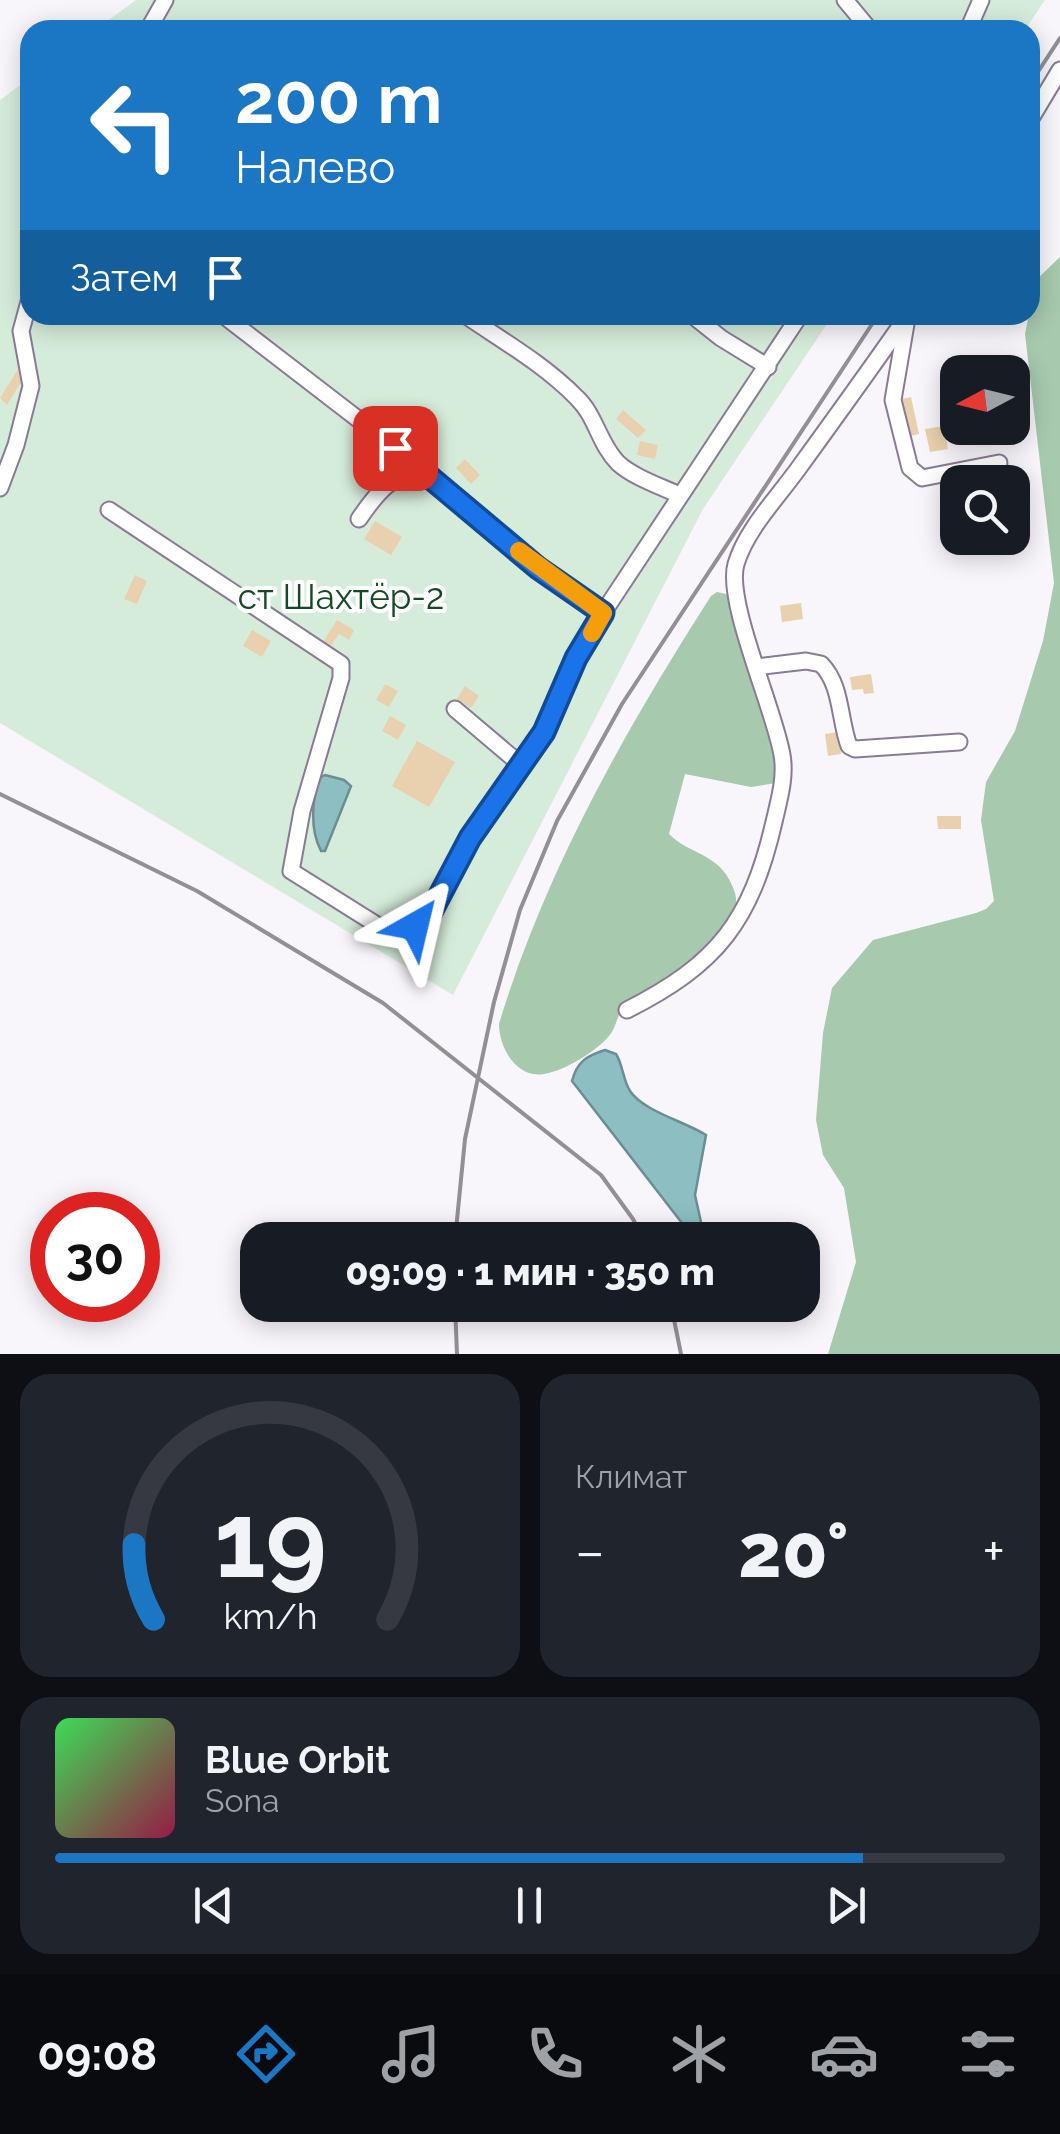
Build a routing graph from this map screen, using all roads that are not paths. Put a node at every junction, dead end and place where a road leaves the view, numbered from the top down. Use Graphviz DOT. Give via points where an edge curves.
graph roads {
  1 [pos="845,0"];
  2 [pos="862,20"];
  3 [pos="1060,70"];
  4 [pos="1040,103"];
  5 [pos="22,325"];
  6 [pos="236,325"];
  7 [pos="479,325"];
  8 [pos="704,325"];
  9 [pos="794,325"];
  10 [pos="901,325"];
  11 [pos="906,325"];
  12 [pos="768,367"];
  13 [pos="999,463"];
  14 [pos="424,470"];
  15 [pos="0,488"];
  16 [pos="679,495"];
  17 [pos="109,510"];
  18 [pos="358,519"];
  19 [pos="603,613"];
  20 [pos="756,667"];
  21 [pos="455,709"];
  22 [pos="959,742"];
  23 [pos="520,764"];
  24 [pos="627,1010"];
  1 -- 2 [label="street"];
  3 -- 4 [label="street"];
  5 -- 15 [label="street" via="30,386"];
  6 -- 14 [label="street"];
  7 -- 16 [label="street" via="576,396 618,464"];
  8 -- 12 [label="street"];
  9 -- 12 [label="street"];
  10 -- 20 [label="street" via="738,559 735,582"];
  11 -- 13 [label="street" via="893,400 910,468 922,478"];
  12 -- 16 [label="street"];
  14 -- 18 [label="street" via="394,480"];
  14 -- 19 [label="street" via="538,568"];
  16 -- 19 [label="street"];
  17 -- 23 [label="street" via="341,664 291,871 385,930 415,926 431,912"];
  19 -- 23 [label="street" via="544,732"];
  20 -- 22 [label="street" via="821,664 833,680 844,733 855,748"];
  20 -- 24 [label="street" via="784,768 765,862 711,955"];
  21 -- 23 [label="street"];
}
